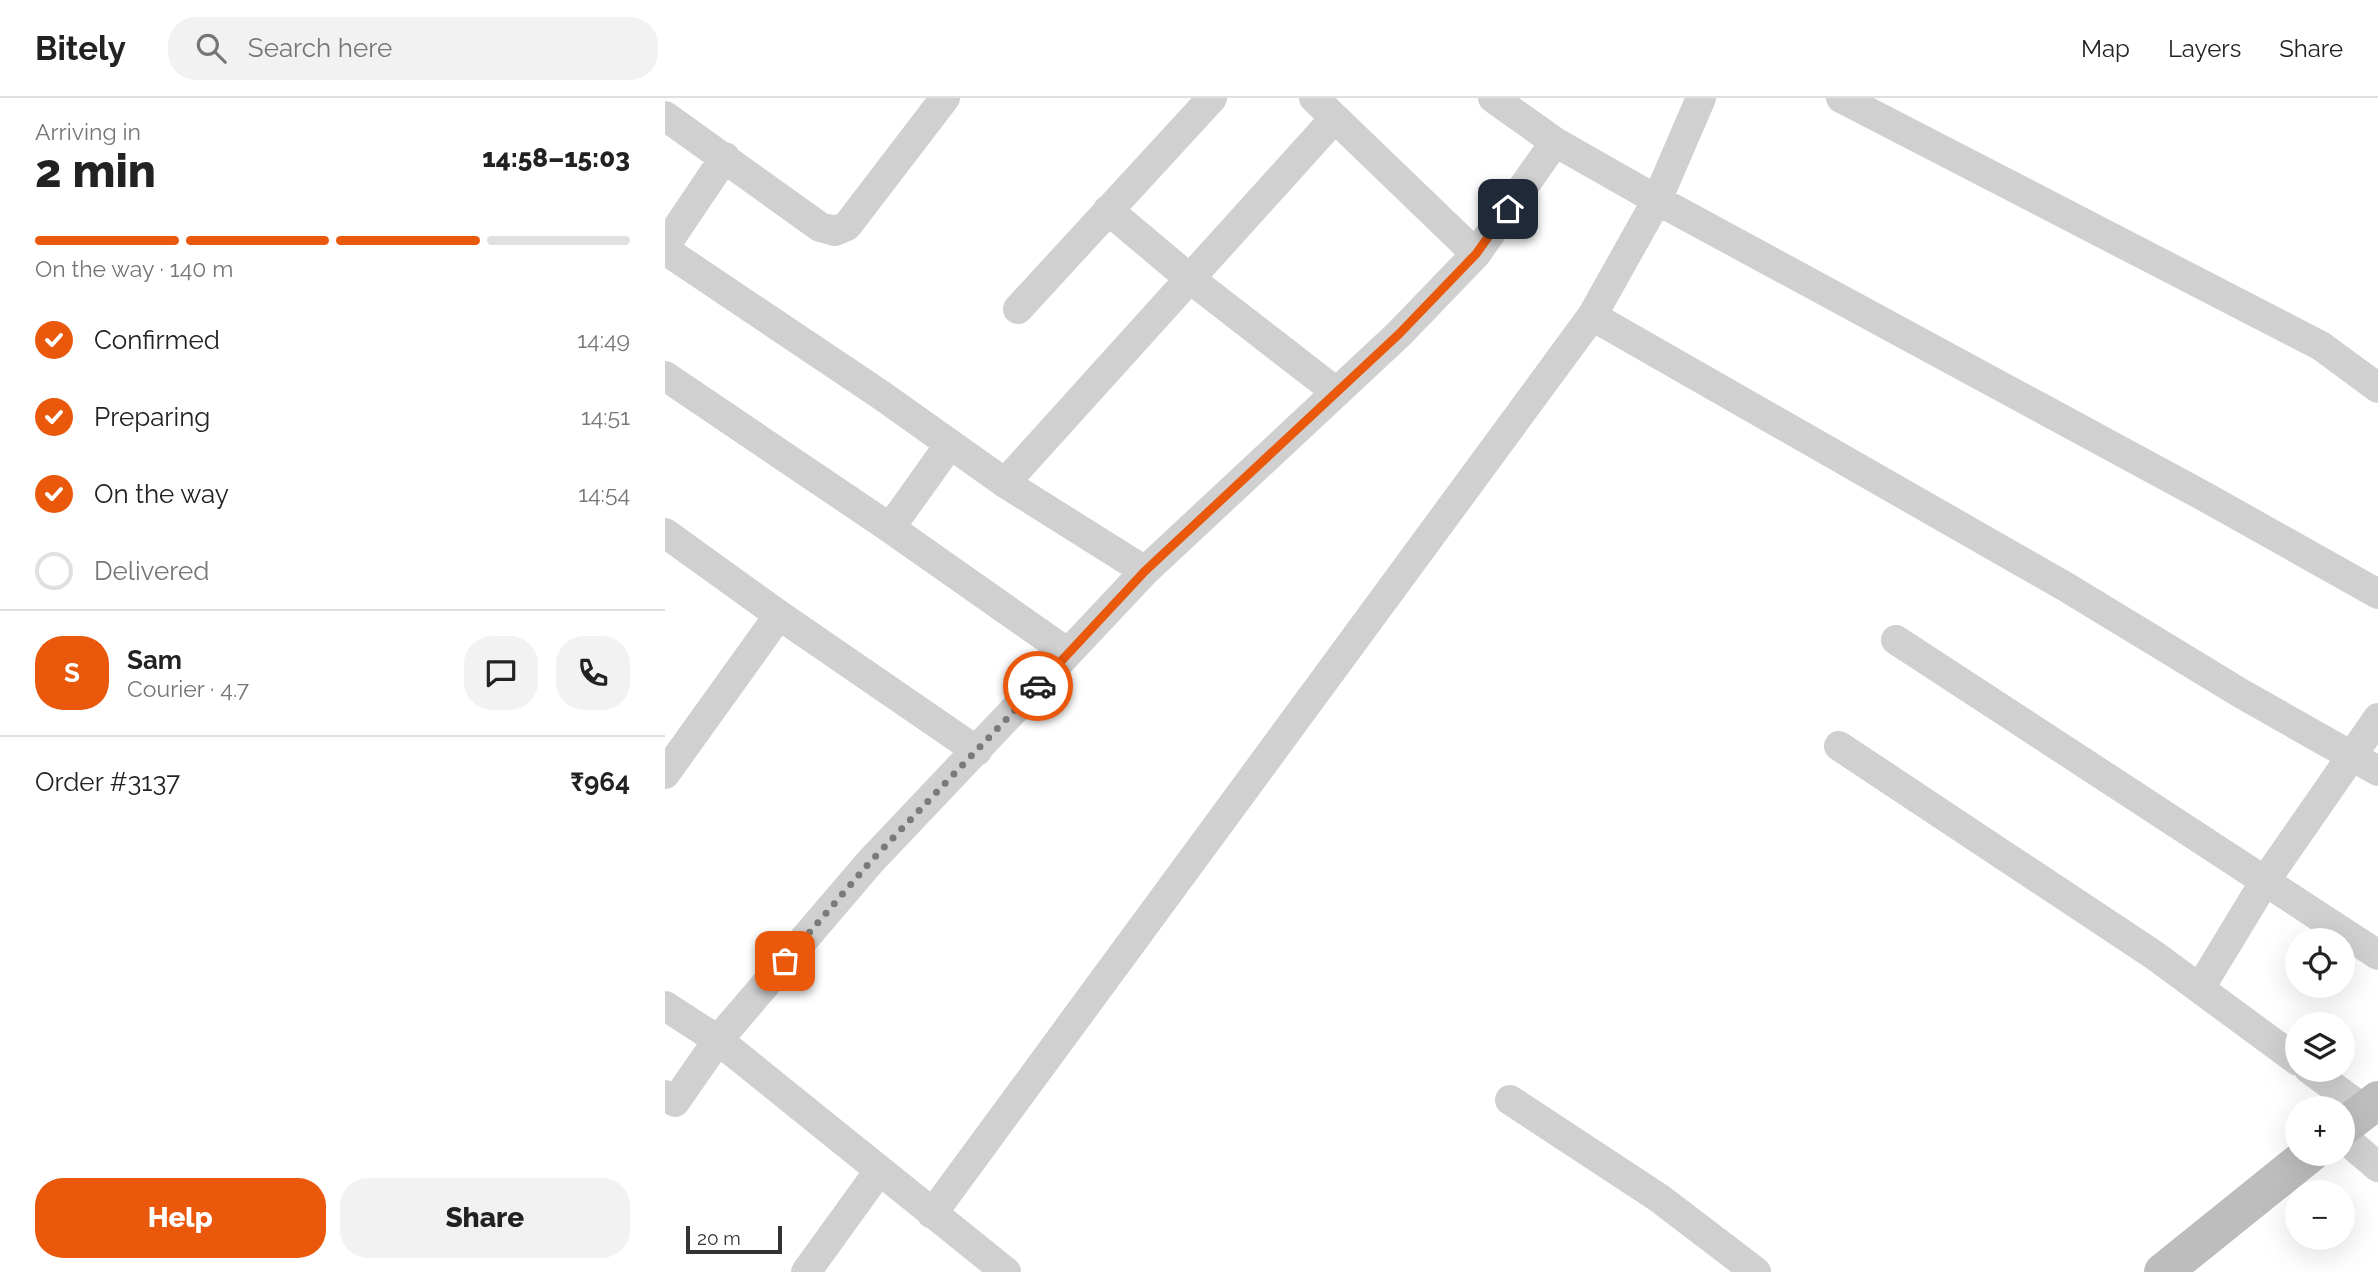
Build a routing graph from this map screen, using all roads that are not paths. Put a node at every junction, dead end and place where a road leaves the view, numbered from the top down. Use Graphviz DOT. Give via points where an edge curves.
graph roads {
  1 [pos="945,98"];
  2 [pos="1212,98"];
  3 [pos="1493,98"];
  4 [pos="1701,98"];
  5 [pos="1841,98"];
  6 [pos="1324,108"];
  7 [pos="665,116"];
  8 [pos="1555,142"];
  9 [pos="725,157"];
  10 [pos="1657,200"];
  11 [pos="1108,210"];
  12 [pos="665,248"];
  13 [pos="1476,254"];
  14 [pos="1189,278"];
  15 [pos="1018,309"];
  16 [pos="1592,316"];
  17 [pos="665,376"];
  18 [pos="2378,388"];
  19 [pos="1335,391"];
  20 [pos="950,444"];
  21 [pos="1005,483"];
  22 [pos="890,528"];
  23 [pos="665,533"];
  24 [pos="1145,571"];
  25 [pos="2378,594"];
  26 [pos="779,615"];
  27 [pos="1896,640"];
  28 [pos="1068,653"];
  29 [pos="2378,718"];
  30 [pos="1839,746"];
  31 [pos="977,751"];
  32 [pos="2351,755"];
  33 [pos="2378,771"];
  34 [pos="665,774"];
  35 [pos="2266,881"];
  36 [pos="2378,955"];
  37 [pos="2200,988"];
  38 [pos="665,1006"];
  39 [pos="718,1040"];
  40 [pos="2285,1051"];
  41 [pos="2322,1082"];
  42 [pos="1510,1100"];
  43 [pos="669,1106"];
  44 [pos="2357,1118"];
  45 [pos="2295,1166"];
  46 [pos="2378,1167"];
  47 [pos="879,1171"];
  48 [pos="932,1214"];
  49 [pos="806,1272"];
  50 [pos="1006,1272"];
  51 [pos="1756,1272"];
  52 [pos="2163,1272"];
  1 -- 9 [label="street" via="848,226 835,231 820,227"];
  2 -- 11 [label="street"];
  3 -- 8 [label="street"];
  4 -- 10 [label="street"];
  5 -- 18 [label="street" via="2322,346"];
  6 -- 13 [label="street"];
  6 -- 14 [label="street"];
  7 -- 9 [label="street"];
  8 -- 10 [label="street"];
  8 -- 13 [label="street"];
  9 -- 12 [label="street"];
  10 -- 16 [label="street"];
  10 -- 25 [label="street"];
  11 -- 14 [label="street"];
  11 -- 15 [label="street"];
  12 -- 20 [label="street"];
  13 -- 19 [label="street" via="1399,334"];
  14 -- 19 [label="street"];
  14 -- 21 [label="street"];
  16 -- 32 [label="street"];
  16 -- 48 [label="street"];
  17 -- 22 [label="street"];
  19 -- 24 [label="street"];
  20 -- 21 [label="street"];
  20 -- 22 [label="street"];
  21 -- 24 [label="street"];
  22 -- 28 [label="street"];
  23 -- 26 [label="street"];
  24 -- 28 [label="street"];
  26 -- 31 [label="street"];
  26 -- 34 [label="street"];
  27 -- 35 [label="street"];
  28 -- 31 [label="street"];
  29 -- 32 [label="street"];
  30 -- 37 [label="street"];
  31 -- 39 [label="street" via="870,862"];
  32 -- 33 [label="street"];
  32 -- 35 [label="street"];
  35 -- 36 [label="street"];
  35 -- 37 [label="street"];
  37 -- 40 [label="street"];
  38 -- 39 [label="street"];
  39 -- 43 [label="street"];
  39 -- 47 [label="street"];
  41 -- 44 [label="street"];
  42 -- 51 [label="street" via="1658,1198"];
  44 -- 46 [label="street"];
  45 -- 52 [label="main road"];
  47 -- 48 [label="street"];
  47 -- 49 [label="street"];
  48 -- 50 [label="street"];
}
